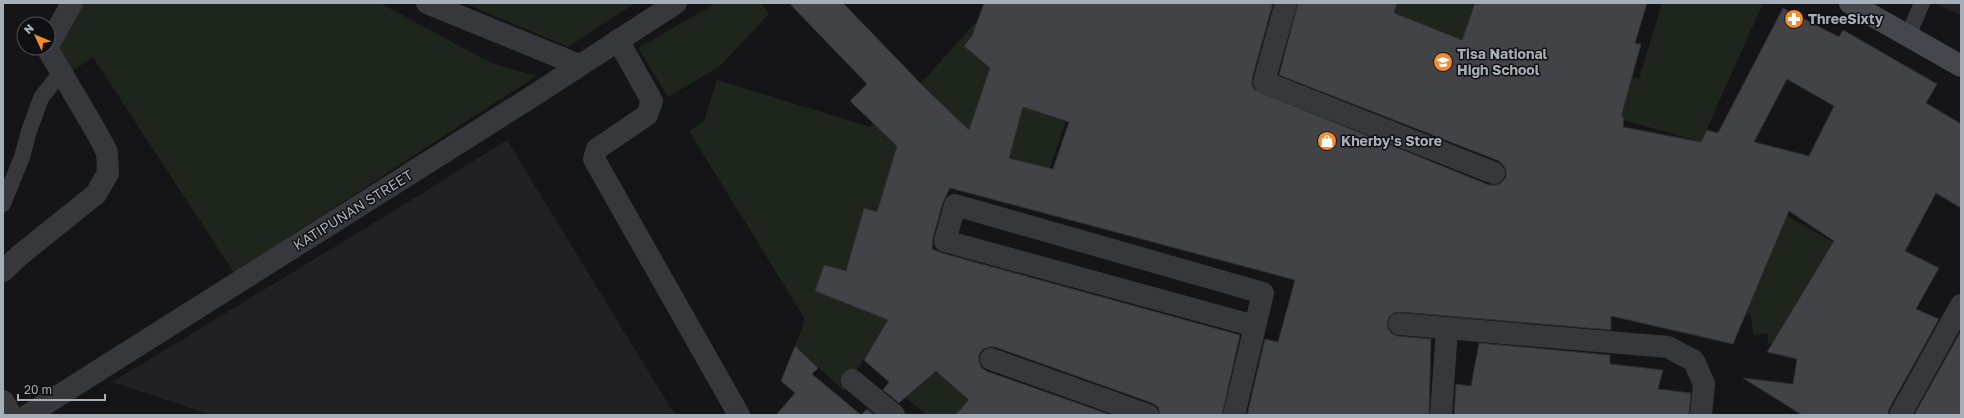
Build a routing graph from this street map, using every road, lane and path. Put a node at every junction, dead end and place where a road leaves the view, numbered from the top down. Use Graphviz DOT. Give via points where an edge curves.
graph roads {
  1 [pos="72,3"];
  2 [pos="427,3"];
  3 [pos="676,3"];
  4 [pos="1286,3"];
  5 [pos="1850,3"];
  6 [pos="1922,3"];
  7 [pos="56,31"];
  8 [pos="1908,36"];
  9 [pos="618,40"];
  10 [pos="53,56"];
  11 [pos="579,65"];
  12 [pos="1961,66"];
  13 [pos="62,71"];
  14 [pos="1494,173"];
  15 [pos="3,204"];
  16 [pos="3,271"];
  17 [pos="1961,305"];
  18 [pos="1399,324"];
  19 [pos="1255,326"];
  20 [pos="1447,329"];
  21 [pos="991,359"];
  22 [pos="852,380"];
  23 [pos="3,401"];
  24 [pos="11,415"];
  25 [pos="28,415"];
  26 [pos="739,415"];
  27 [pos="894,415"];
  28 [pos="1148,415"];
  29 [pos="1234,415"];
  30 [pos="1441,415"];
  31 [pos="1702,415"];
  32 [pos="1900,415"];
  1 -- 7 [label="street"];
  2 -- 11 [label="street"];
  3 -- 9 [label="street, KATIPUNAN STREET"];
  4 -- 14 [label="street" via="1264,82"];
  5 -- 8 [label="main road"];
  6 -- 8 [label="lane"];
  8 -- 12 [label="main road"];
  9 -- 11 [label="street, KATIPUNAN STREET"];
  9 -- 26 [label="street" via="652,101 651,109 648,115 597,149 594,159"];
  10 -- 13 [label="street"];
  11 -- 25 [label="street, KATIPUNAN STREET"];
  13 -- 15 [label="lane" via="41,98 22,157"];
  13 -- 16 [label="street" via="107,152 108,172 96,194"];
  17 -- 32 [label="street"];
  18 -- 20 [label="street"];
  19 -- 19 [label="street" via="1263,293 956,205 945,241"];
  19 -- 29 [label="street"];
  20 -- 30 [label="street"];
  20 -- 31 [label="street" via="1668,347 1694,361 1704,384"];
  21 -- 28 [label="street"];
  22 -- 27 [label="street"];
  23 -- 24 [label="street"];
}
